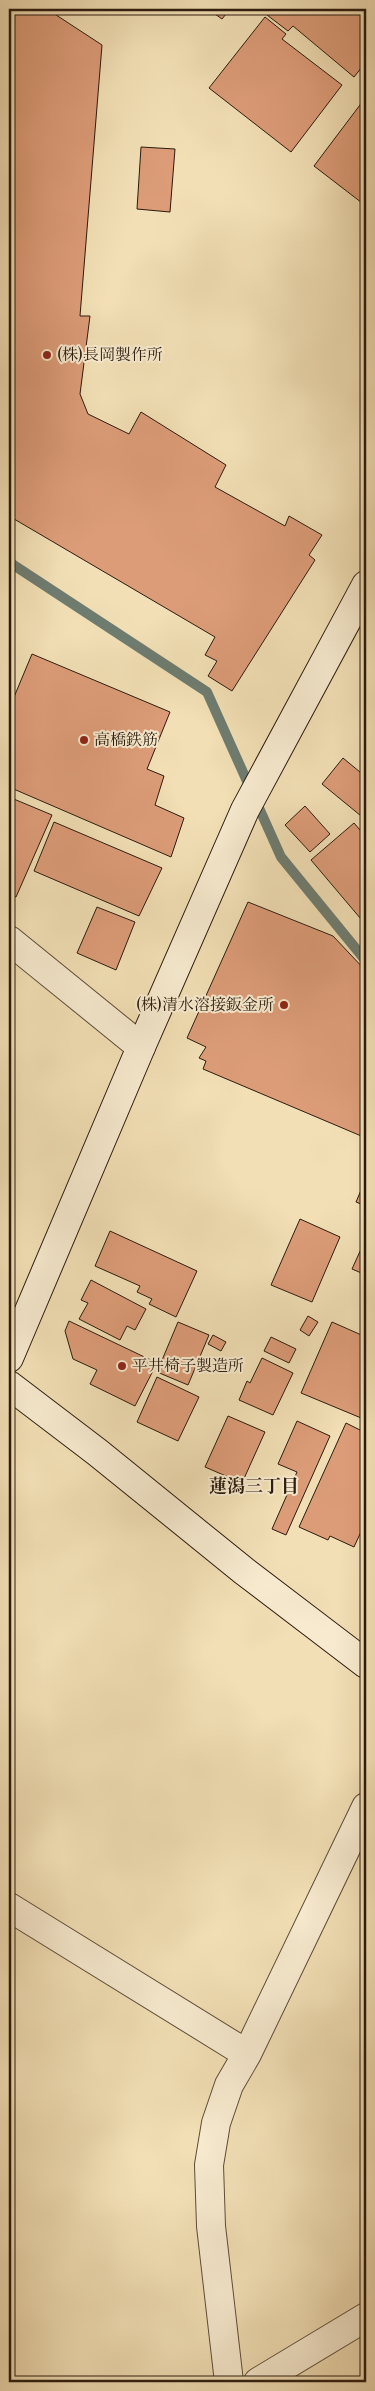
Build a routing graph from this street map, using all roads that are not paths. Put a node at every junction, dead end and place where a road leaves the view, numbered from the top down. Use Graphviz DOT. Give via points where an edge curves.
graph roads {
  1 [pos="366,585"];
  2 [pos="9,940"];
  3 [pos="141,1047"];
  4 [pos="9,1358"];
  5 [pos="9,1385"];
  6 [pos="366,1664"];
  7 [pos="366,1807"];
  8 [pos="9,1908"];
  9 [pos="247,2054"];
  10 [pos="366,2317"];
  11 [pos="229,2382"];
  12 [pos="258,2382"];
  1 -- 3 [label="street" via="245,810"];
  2 -- 3 [label="street"];
  3 -- 4 [label="street"];
  5 -- 6 [label="street"];
  7 -- 9 [label="street"];
  8 -- 9 [label="street"];
  9 -- 11 [label="street" via="229,2085 216,2123 209,2165 210,2226"];
  10 -- 12 [label="street"];
}
